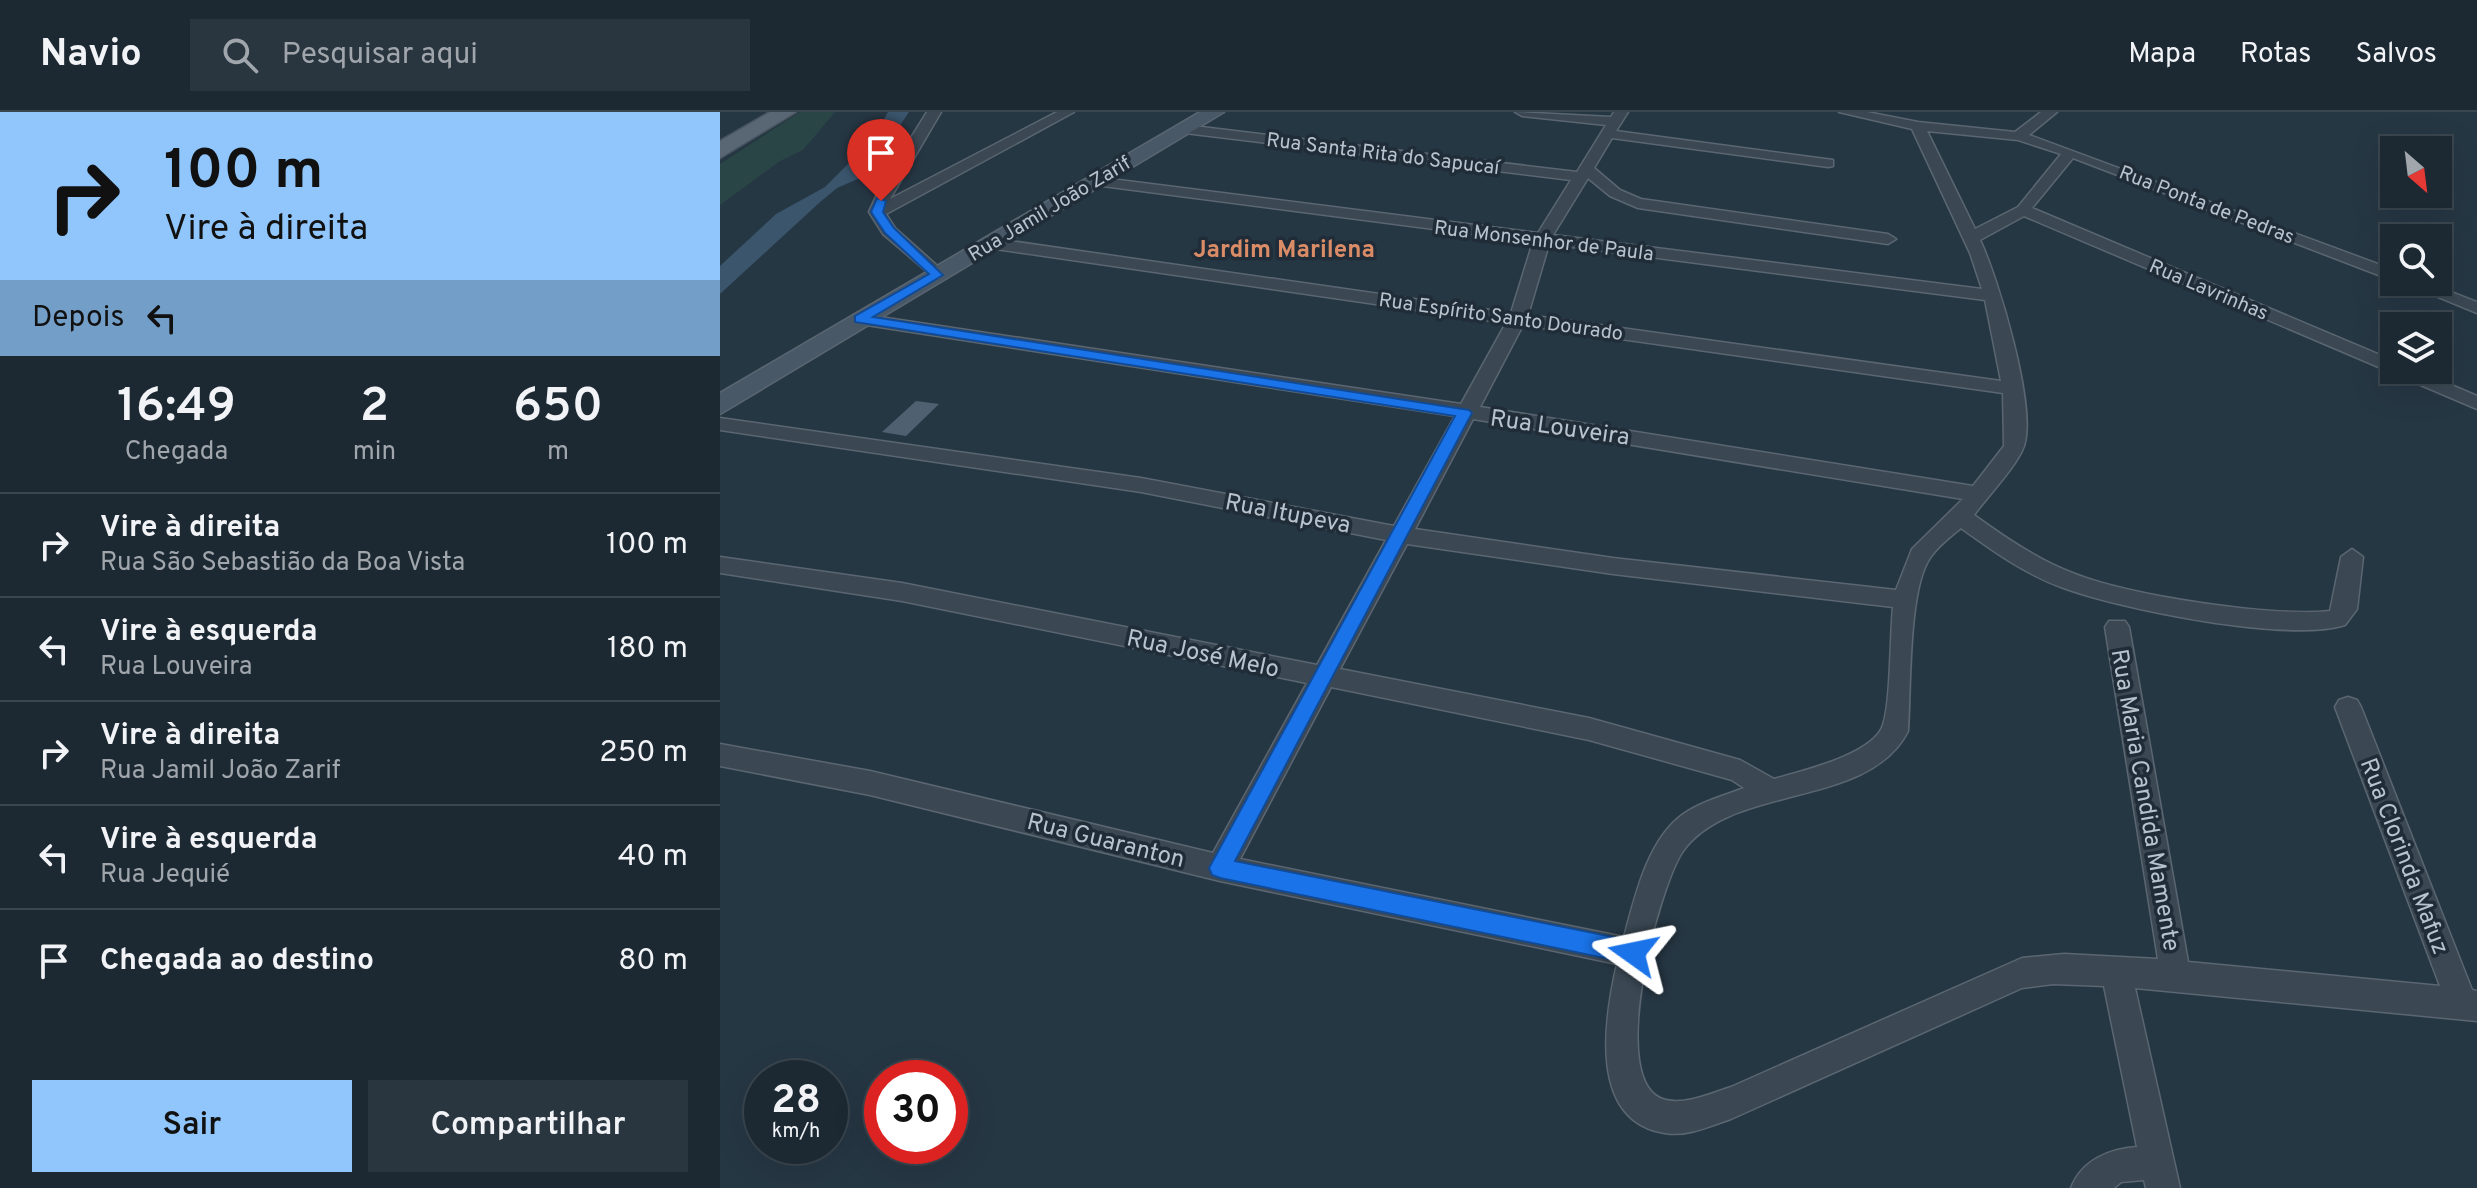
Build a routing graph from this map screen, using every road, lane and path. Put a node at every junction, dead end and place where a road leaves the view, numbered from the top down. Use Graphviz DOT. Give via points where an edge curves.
graph roads {
  1 [pos="754,112"];
  2 [pos="785,112"];
  3 [pos="934,112"];
  4 [pos="1067,112"];
  5 [pos="1214,112"];
  6 [pos="1522,112"];
  7 [pos="1846,112"];
  8 [pos="2050,112"];
  9 [pos="1616,123"];
  10 [pos="1918,126"];
  11 [pos="1185,129"];
  12 [pos="2018,136"];
  13 [pos="720,141"];
  14 [pos="720,151"];
  15 [pos="2070,152"];
  16 [pos="1828,163"];
  17 [pos="1583,173"];
  18 [pos="1095,181"];
  19 [pos="2023,210"];
  20 [pos="877,212"];
  21 [pos="1971,238"];
  22 [pos="1888,239"];
  23 [pos="1542,240"];
  24 [pos="989,243"];
  25 [pos="2380,271"];
  26 [pos="937,275"];
  27 [pos="1994,296"];
  28 [pos="2446,296"];
  29 [pos="2477,308"];
  30 [pos="1518,318"];
  31 [pos="860,319"];
  32 [pos="2380,362"];
  33 [pos="2433,384"];
  34 [pos="2013,388"];
  35 [pos="2477,403"];
  36 [pos="720,405"];
  37 [pos="1464,413"];
  38 [pos="720,424"];
  39 [pos="1975,494"];
  40 [pos="1961,517"];
  41 [pos="1399,535"];
  42 [pos="2352,557"];
  43 [pos="720,565"];
  44 [pos="1905,600"];
  45 [pos="2117,627"];
  46 [pos="1322,678"];
  47 [pos="2348,707"];
  48 [pos="720,755"];
  49 [pos="1770,791"];
  50 [pos="1220,868"];
  51 [pos="1633,953"];
  52 [pos="2116,972"];
  53 [pos="2175,973"];
  54 [pos="2470,1005"];
  55 [pos="2159,1175"];
  56 [pos="2088,1188"];
  1 -- 13 [label="main road"];
  2 -- 14 [label="main road"];
  3 -- 20 [label="street"];
  4 -- 20 [label="street"];
  5 -- 11 [label="main road, Rua Jamil João Zarif"];
  6 -- 9 [label="street"];
  7 -- 10 [label="street, Rua Ponta de Pedras"];
  8 -- 12 [label="street"];
  9 -- 16 [label="street"];
  9 -- 17 [label="street"];
  10 -- 12 [label="street, Rua Ponta de Pedras"];
  10 -- 21 [label="street"];
  11 -- 17 [label="street, Rua Santa Rita do Sapucaí"];
  11 -- 18 [label="main road, Rua Jamil João Zarif"];
  12 -- 15 [label="street, Rua Ponta de Pedras"];
  15 -- 19 [label="street"];
  15 -- 25 [label="street, Rua Ponta de Pedras"];
  17 -- 22 [label="street, Rua Santa Rita do Sapucaí" via="1628,200"];
  17 -- 23 [label="street"];
  18 -- 23 [label="street, Rua Monsenhor de Paula"];
  18 -- 24 [label="main road, Rua Jamil João Zarif"];
  19 -- 21 [label="street"];
  19 -- 32 [label="street, Rua Lavrinhas"];
  20 -- 26 [label="street" via="889,231"];
  21 -- 27 [label="street"];
  23 -- 27 [label="street, Rua Monsenhor de Paula"];
  23 -- 30 [label="street"];
  24 -- 26 [label="main road, Rua Jamil João Zarif"];
  24 -- 30 [label="street, Rua Espírito Santo Dourado"];
  26 -- 31 [label="main road, Rua Jamil João Zarif"];
  27 -- 34 [label="street"];
  28 -- 29 [label="street"];
  30 -- 34 [label="street, Rua Espírito Santo Dourado"];
  30 -- 37 [label="street"];
  31 -- 36 [label="main road, Rua Jamil João Zarif"];
  31 -- 37 [label="street, Rua Louveira"];
  33 -- 35 [label="street"];
  34 -- 39 [label="street" via="2014,447"];
  37 -- 39 [label="street, Rua Louveira"];
  37 -- 41 [label="street"];
  38 -- 41 [label="street, Rua Itupeva" via="1141,485"];
  39 -- 40 [label="street"];
  40 -- 42 [label="street" via="2036,567 2074,584 2241,615 2337,619 2345,609"];
  40 -- 44 [label="street" via="1920,555"];
  41 -- 44 [label="street, Rua Itupeva"];
  41 -- 46 [label="street"];
  43 -- 46 [label="street, Rua José Melo" via="902,592"];
  44 -- 49 [label="street" via="1895,731 1889,741 1849,765"];
  45 -- 53 [label="street, Rua Maria Candida Mamente"];
  46 -- 49 [label="street, Rua José Melo" via="1589,729 1740,771"];
  46 -- 50 [label="street"];
  47 -- 54 [label="street, Rua Clorinda Mafuz"];
  48 -- 50 [label="street, Rua Guaranton" via="870,783"];
  49 -- 51 [label="street" via="1696,822 1676,837 1662,861"];
  50 -- 51 [label="street, Rua Guaranton"];
  51 -- 52 [label="street" via="1620,1064 1645,1109 1668,1119 1689,1118 1733,1102 1963,995 2025,972"];
  52 -- 53 [label="street"];
  52 -- 55 [label="street"];
  53 -- 54 [label="street"];
  55 -- 56 [label="street" via="2114,1166"];
}
